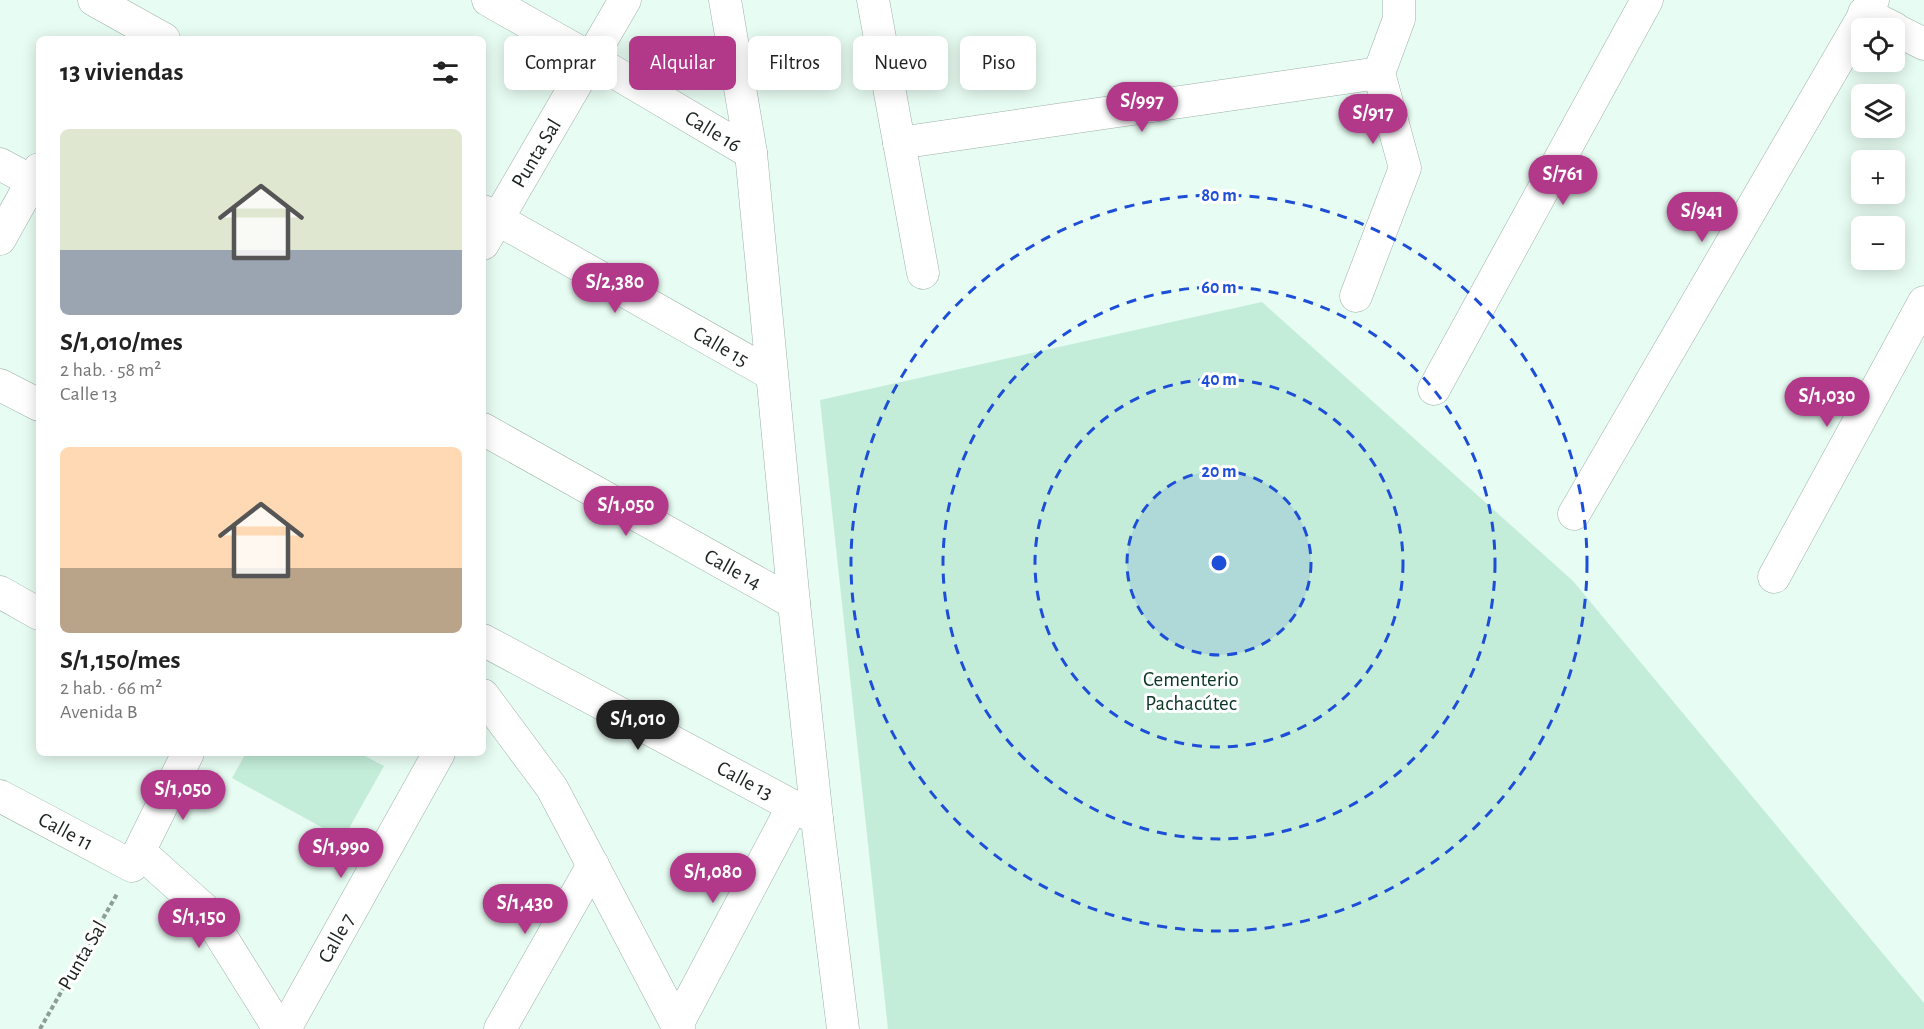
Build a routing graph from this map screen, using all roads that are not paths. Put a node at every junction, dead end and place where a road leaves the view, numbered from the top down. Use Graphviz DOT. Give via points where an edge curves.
graph roads {
  1 [pos="94,0"];
  2 [pos="488,0"];
  3 [pos="625,0"];
  4 [pos="725,0"];
  5 [pos="873,0"];
  6 [pos="1399,0"];
  7 [pos="1647,0"];
  8 [pos="1868,6"];
  9 [pos="121,18"];
  10 [pos="1882,18"];
  11 [pos="1905,35"];
  12 [pos="158,36"];
  13 [pos="551,36"];
  14 [pos="605,36"];
  15 [pos="1924,45"];
  16 [pos="1379,73"];
  17 [pos="617,74"];
  18 [pos="573,90"];
  19 [pos="899,143"];
  20 [pos="751,153"];
  21 [pos="0,164"];
  22 [pos="36,178"];
  23 [pos="36,180"];
  24 [pos="488,225"];
  25 [pos="0,239"];
  26 [pos="923,273"];
  27 [pos="1356,296"];
  28 [pos="1924,302"];
  29 [pos="771,374"];
  30 [pos="0,384"];
  31 [pos="1434,389"];
  32 [pos="36,403"];
  33 [pos="486,431"];
  34 [pos="1574,514"];
  35 [pos="1774,577"];
  36 [pos="0,592"];
  37 [pos="794,603"];
  38 [pos="36,612"];
  39 [pos="486,642"];
  40 [pos="486,699"];
  41 [pos="187,756"];
  42 [pos="437,756"];
  43 [pos="0,796"];
  44 [pos="805,812"];
  45 [pos="136,859"];
  46 [pos="593,865"];
  47 [pos="678,1027"];
  48 [pos="279,1029"];
  49 [pos="285,1029"];
  50 [pos="500,1029"];
  51 [pos="843,1029"];
  1 -- 9 [label="street"];
  2 -- 13 [label="street, Calle 16"];
  3 -- 14 [label="street, Punta Sal"];
  4 -- 20 [label="street"];
  5 -- 19 [label="street"];
  6 -- 16 [label="street" via="1399,19"];
  7 -- 31 [label="street"];
  8 -- 10 [label="street"];
  8 -- 34 [label="street"];
  9 -- 12 [label="street"];
  11 -- 15 [label="street"];
  16 -- 19 [label="street"];
  16 -- 27 [label="street" via="1405,168"];
  17 -- 20 [label="street, Calle 16"];
  18 -- 24 [label="street, Punta Sal"];
  19 -- 26 [label="street"];
  20 -- 29 [label="street"];
  21 -- 22 [label="street"];
  23 -- 25 [label="street"];
  24 -- 29 [label="street, Calle 15"];
  28 -- 35 [label="street"];
  29 -- 37 [label="street"];
  30 -- 32 [label="street"];
  33 -- 37 [label="street, Calle 14"];
  36 -- 38 [label="street"];
  37 -- 44 [label="street"];
  39 -- 44 [label="street, Calle 13"];
  40 -- 46 [label="street" via="552,788"];
  41 -- 45 [label="street"];
  42 -- 49 [label="street, Calle 7"];
  43 -- 45 [label="street, Calle 11"];
  44 -- 47 [label="street"];
  44 -- 51 [label="street"];
  45 -- 48 [label="street, Calle 11" via="204,909"];
  46 -- 47 [label="street"];
  46 -- 50 [label="street"];
}
